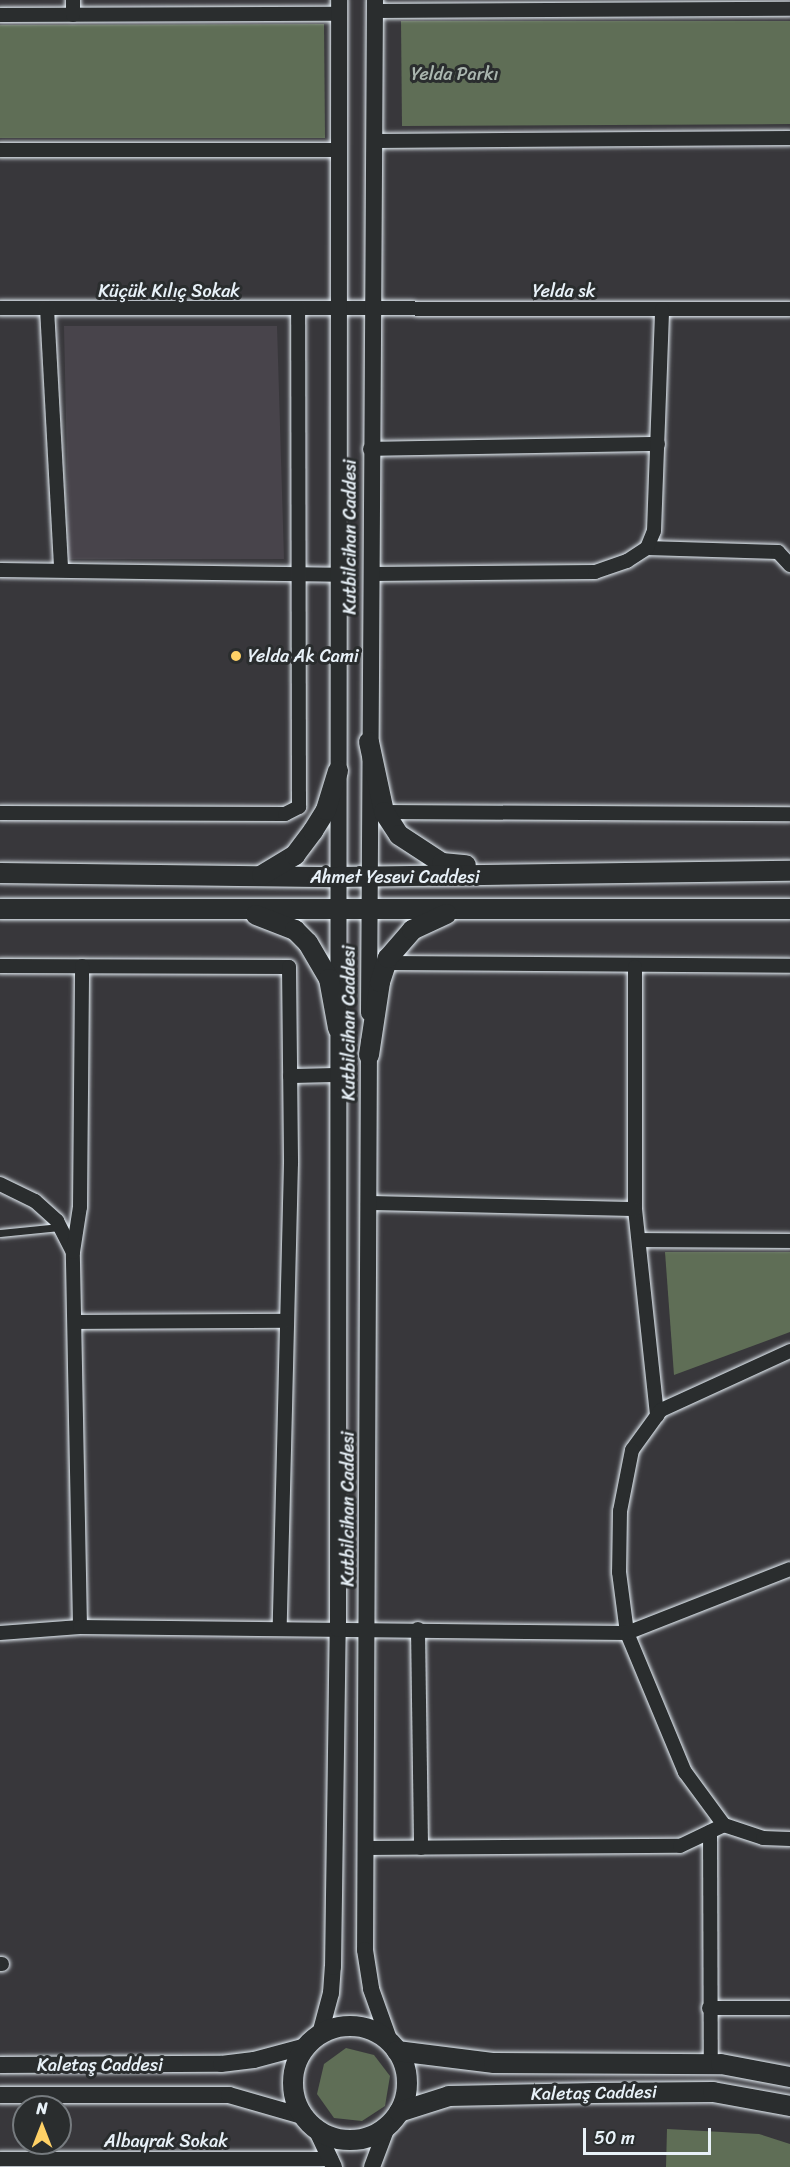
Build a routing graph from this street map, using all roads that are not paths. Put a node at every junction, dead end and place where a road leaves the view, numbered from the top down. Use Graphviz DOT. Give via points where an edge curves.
graph roads {
  1 [pos="73,0"];
  2 [pos="375,6"];
  3 [pos="339,7"];
  4 [pos="790,9"];
  5 [pos="0,15"];
  6 [pos="73,15"];
  7 [pos="790,138"];
  8 [pos="375,141"];
  9 [pos="0,150"];
  10 [pos="339,150"];
  11 [pos="0,308"];
  12 [pos="47,308"];
  13 [pos="373,308"];
  14 [pos="298,309"];
  15 [pos="662,309"];
  16 [pos="790,309"];
  17 [pos="339,310"];
  18 [pos="658,444"];
  19 [pos="370,448"];
  20 [pos="647,548"];
  21 [pos="790,565"];
  22 [pos="0,570"];
  23 [pos="61,570"];
  24 [pos="298,574"];
  25 [pos="371,574"];
  26 [pos="338,575"];
  27 [pos="369,742"];
  28 [pos="338,771"];
  29 [pos="384,812"];
  30 [pos="0,813"];
  31 [pos="790,814"];
  32 [pos="790,871"];
  33 [pos="0,873"];
  34 [pos="368,876"];
  35 [pos="579,876"];
  36 [pos="257,877"];
  37 [pos="338,877"];
  38 [pos="0,909"];
  39 [pos="239,909"];
  40 [pos="790,909"];
  41 [pos="338,910"];
  42 [pos="369,911"];
  43 [pos="456,911"];
  44 [pos="386,963"];
  45 [pos="0,966"];
  46 [pos="82,966"];
  47 [pos="790,966"];
  48 [pos="635,967"];
  49 [pos="338,1028"];
  50 [pos="369,1055"];
  51 [pos="338,1075"];
  52 [pos="290,1076"];
  53 [pos="0,1184"];
  54 [pos="368,1203"];
  55 [pos="635,1209"];
  56 [pos="60,1227"];
  57 [pos="0,1233"];
  58 [pos="639,1240"];
  59 [pos="790,1241"];
  60 [pos="74,1252"];
  61 [pos="286,1321"];
  62 [pos="75,1322"];
  63 [pos="790,1352"];
  64 [pos="657,1416"];
  65 [pos="790,1569"];
  66 [pos="80,1627"];
  67 [pos="280,1629"];
  68 [pos="338,1629"];
  69 [pos="367,1629"];
  70 [pos="418,1629"];
  71 [pos="0,1633"];
  72 [pos="627,1633"];
  73 [pos="724,1825"];
  74 [pos="710,1832"];
  75 [pos="790,1839"];
  76 [pos="366,1848"];
  77 [pos="422,1848"];
  78 [pos="709,2008"];
  79 [pos="790,2008"];
  80 [pos="313,2040"];
  81 [pos="394,2047"];
  82 [pos="711,2064"];
  83 [pos="0,2065"];
  84 [pos="790,2077"];
  85 [pos="0,2095"];
  86 [pos="790,2106"];
  87 [pos="393,2120"];
  88 [pos="309,2123"];
  89 [pos="0,2159"];
  90 [pos="333,2163"];
  91 [pos="372,2167"];
  1 -- 6 [label="street"];
  2 -- 4 [label="street"];
  2 -- 8 [label="street, Kutbilcihan Caddesi"];
  3 -- 6 [label="street"];
  3 -- 10 [label="street, Kutbilcihan Caddesi"];
  5 -- 6 [label="street"];
  7 -- 8 [label="street"];
  8 -- 13 [label="street, Kutbilcihan Caddesi"];
  9 -- 10 [label="street"];
  10 -- 17 [label="street, Kutbilcihan Caddesi"];
  11 -- 12 [label="street, Küçük Kılıç Sokak"];
  12 -- 14 [label="street, Küçük Kılıç Sokak"];
  12 -- 23 [label="street"];
  13 -- 15 [label="street, Yelda sk"];
  13 -- 17 [label="street, Yelda sk"];
  13 -- 19 [label="street, Kutbilcihan Caddesi"];
  14 -- 17 [label="street, Küçük Kılıç Sokak"];
  14 -- 24 [label="street"];
  15 -- 16 [label="street, Yelda sk"];
  15 -- 18 [label="street"];
  17 -- 26 [label="street, Kutbilcihan Caddesi"];
  18 -- 19 [label="street"];
  18 -- 20 [label="street" via="654,531"];
  19 -- 25 [label="street, Kutbilcihan Caddesi"];
  20 -- 21 [label="street" via="778,552"];
  20 -- 25 [label="street" via="627,561 595,572"];
  22 -- 23 [label="street"];
  23 -- 24 [label="street"];
  24 -- 26 [label="street"];
  24 -- 30 [label="street" via="299,807 285,814"];
  25 -- 27 [label="street, Kutbilcihan Caddesi"];
  26 -- 28 [label="street, Kutbilcihan Caddesi"];
  27 -- 29 [label="main road"];
  27 -- 34 [label="street, Kutbilcihan Caddesi"];
  28 -- 36 [label="main road" via="326,810 300,848 277,868"];
  28 -- 37 [label="street, Kutbilcihan Caddesi"];
  29 -- 31 [label="street"];
  29 -- 35 [label="main road" via="399,835 442,863"];
  32 -- 35 [label="main road, Ahmet Yesevi Caddesi"];
  33 -- 36 [label="main road, Ahmet Yesevi Caddesi"];
  34 -- 35 [label="main road, Ahmet Yesevi Caddesi"];
  34 -- 37 [label="main road, Ahmet Yesevi Caddesi"];
  34 -- 42 [label="street, Kutbilcihan Caddesi"];
  36 -- 37 [label="main road, Ahmet Yesevi Caddesi"];
  37 -- 41 [label="street, Kutbilcihan Caddesi"];
  38 -- 39 [label="main road, Ahmet Yesevi Caddesi"];
  39 -- 41 [label="main road, Ahmet Yesevi Caddesi"];
  39 -- 49 [label="main road" via="280,922 308,943 329,979"];
  40 -- 43 [label="main road, Ahmet Yesevi Caddesi"];
  41 -- 42 [label="main road, Ahmet Yesevi Caddesi"];
  41 -- 49 [label="street, Kutbilcihan Caddesi"];
  42 -- 43 [label="main road, Ahmet Yesevi Caddesi"];
  42 -- 50 [label="street, Kutbilcihan Caddesi"];
  43 -- 44 [label="main road" via="412,930 400,940"];
  44 -- 48 [label="street"];
  44 -- 50 [label="main road"];
  45 -- 46 [label="street"];
  46 -- 52 [label="street" via="289,967"];
  46 -- 60 [label="street" via="80,1207"];
  47 -- 48 [label="street"];
  48 -- 55 [label="street"];
  49 -- 51 [label="street, Kutbilcihan Caddesi"];
  50 -- 54 [label="street, Kutbilcihan Caddesi"];
  51 -- 52 [label="street"];
  51 -- 68 [label="street, Kutbilcihan Caddesi"];
  52 -- 61 [label="street"];
  53 -- 56 [label="street" via="35,1201"];
  54 -- 55 [label="street"];
  54 -- 69 [label="street, Kutbilcihan Caddesi"];
  55 -- 58 [label="street"];
  56 -- 57 [label="lane"];
  56 -- 60 [label="street"];
  58 -- 59 [label="street"];
  58 -- 64 [label="street"];
  60 -- 62 [label="street"];
  61 -- 62 [label="street"];
  61 -- 67 [label="street"];
  62 -- 66 [label="street"];
  63 -- 64 [label="street" via="661,1410"];
  64 -- 72 [label="street" via="632,1450 620,1511 619,1572"];
  65 -- 72 [label="street"];
  66 -- 67 [label="street"];
  66 -- 71 [label="street"];
  67 -- 68 [label="street"];
  68 -- 69 [label="street"];
  68 -- 80 [label="street, Kutbilcihan Caddesi" via="333,1967 331,1993"];
  69 -- 70 [label="street"];
  69 -- 76 [label="street, Kutbilcihan Caddesi"];
  70 -- 72 [label="street"];
  70 -- 77 [label="street"];
  72 -- 73 [label="street" via="685,1772"];
  73 -- 74 [label="street"];
  73 -- 75 [label="street" via="763,1838"];
  74 -- 77 [label="street" via="680,1846"];
  74 -- 78 [label="street"];
  76 -- 77 [label="street"];
  76 -- 81 [label="street, Kutbilcihan Caddesi" via="367,1967"];
  78 -- 79 [label="street"];
  78 -- 82 [label="street"];
  80 -- 81 [label="main road" via="338,2026 357,2026 375,2031"];
  80 -- 83 [label="street, Kaletaş Caddesi" via="254,2060 221,2064"];
  80 -- 88 [label="main road" via="292,2080 294,2099"];
  81 -- 82 [label="main road, Kaletaş Caddesi" via="494,2063"];
  81 -- 87 [label="main road" via="407,2076 406,2095"];
  82 -- 84 [label="main road, Kaletaş Caddesi"];
  85 -- 88 [label="street, Kaletaş Caddesi" via="229,2095"];
  86 -- 87 [label="main road, Kaletaş Caddesi" via="713,2092 449,2096"];
  87 -- 88 [label="main road" via="370,2136 352,2140 333,2138"];
  87 -- 91 [label="street"];
  88 -- 90 [label="street"];
  89 -- 90 [label="street, Albayrak Sokak"];
}
